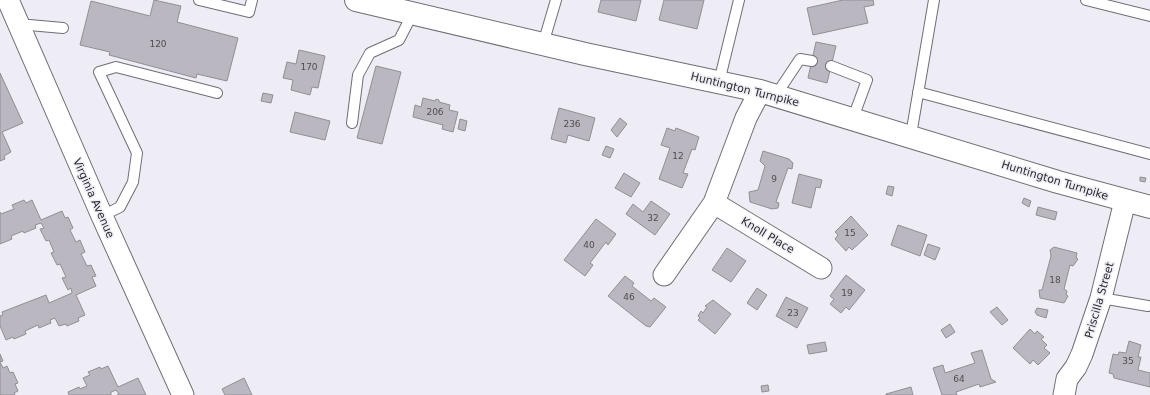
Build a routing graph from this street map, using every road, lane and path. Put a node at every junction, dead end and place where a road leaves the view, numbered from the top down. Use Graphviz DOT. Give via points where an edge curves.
graph roads {
  1 [pos="8,0"];
  2 [pos="200,0"];
  3 [pos="252,0"];
  4 [pos="356,0"];
  5 [pos="556,0"];
  6 [pos="739,0"];
  7 [pos="934,0"];
  8 [pos="1086,0"];
  9 [pos="413,13"];
  10 [pos="1150,16"];
  11 [pos="18,24"];
  12 [pos="63,28"];
  13 [pos="544,44"];
  14 [pos="812,62"];
  15 [pos="831,66"];
  16 [pos="719,82"];
  17 [pos="918,92"];
  18 [pos="217,93"];
  19 [pos="768,93"];
  20 [pos="853,118"];
  21 [pos="352,123"];
  22 [pos="911,136"];
  23 [pos="1150,154"];
  24 [pos="1125,201"];
  25 [pos="714,203"];
  26 [pos="1150,208"];
  27 [pos="102,216"];
  28 [pos="821,268"];
  29 [pos="664,275"];
  30 [pos="1101,298"];
  31 [pos="1149,303"];
  32 [pos="183,395"];
  33 [pos="1064,395"];
  1 -- 11 [label="street, Virginia Avenue"];
  2 -- 3 [label="lane" via="249,12"];
  4 -- 9 [label="main road, Huntington Turnpike"];
  5 -- 13 [label="lane"];
  6 -- 16 [label="lane"];
  7 -- 17 [label="lane"];
  8 -- 10 [label="lane"];
  9 -- 13 [label="main road, Huntington Turnpike"];
  9 -- 21 [label="lane" via="399,40 370,53 358,75"];
  11 -- 12 [label="lane"];
  11 -- 27 [label="street, Virginia Avenue"];
  13 -- 16 [label="main road, Huntington Turnpike"];
  14 -- 19 [label="lane" via="800,59"];
  15 -- 20 [label="lane" via="867,80"];
  16 -- 19 [label="main road, Huntington Turnpike"];
  17 -- 22 [label="lane"];
  17 -- 23 [label="lane"];
  18 -- 27 [label="lane" via="116,67 99,72 137,153 133,182 120,206"];
  19 -- 20 [label="main road, Huntington Turnpike"];
  19 -- 25 [label="street" via="746,118"];
  20 -- 22 [label="main road, Huntington Turnpike"];
  22 -- 24 [label="main road, Huntington Turnpike"];
  24 -- 26 [label="main road, Huntington Turnpike"];
  24 -- 30 [label="street, Priscilla Street"];
  25 -- 28 [label="street, Knoll Place"];
  25 -- 29 [label="street"];
  27 -- 32 [label="street, Virginia Avenue"];
  30 -- 31 [label="lane"];
  30 -- 33 [label="street, Priscilla Street" via="1082,354 1067,379"];
}
